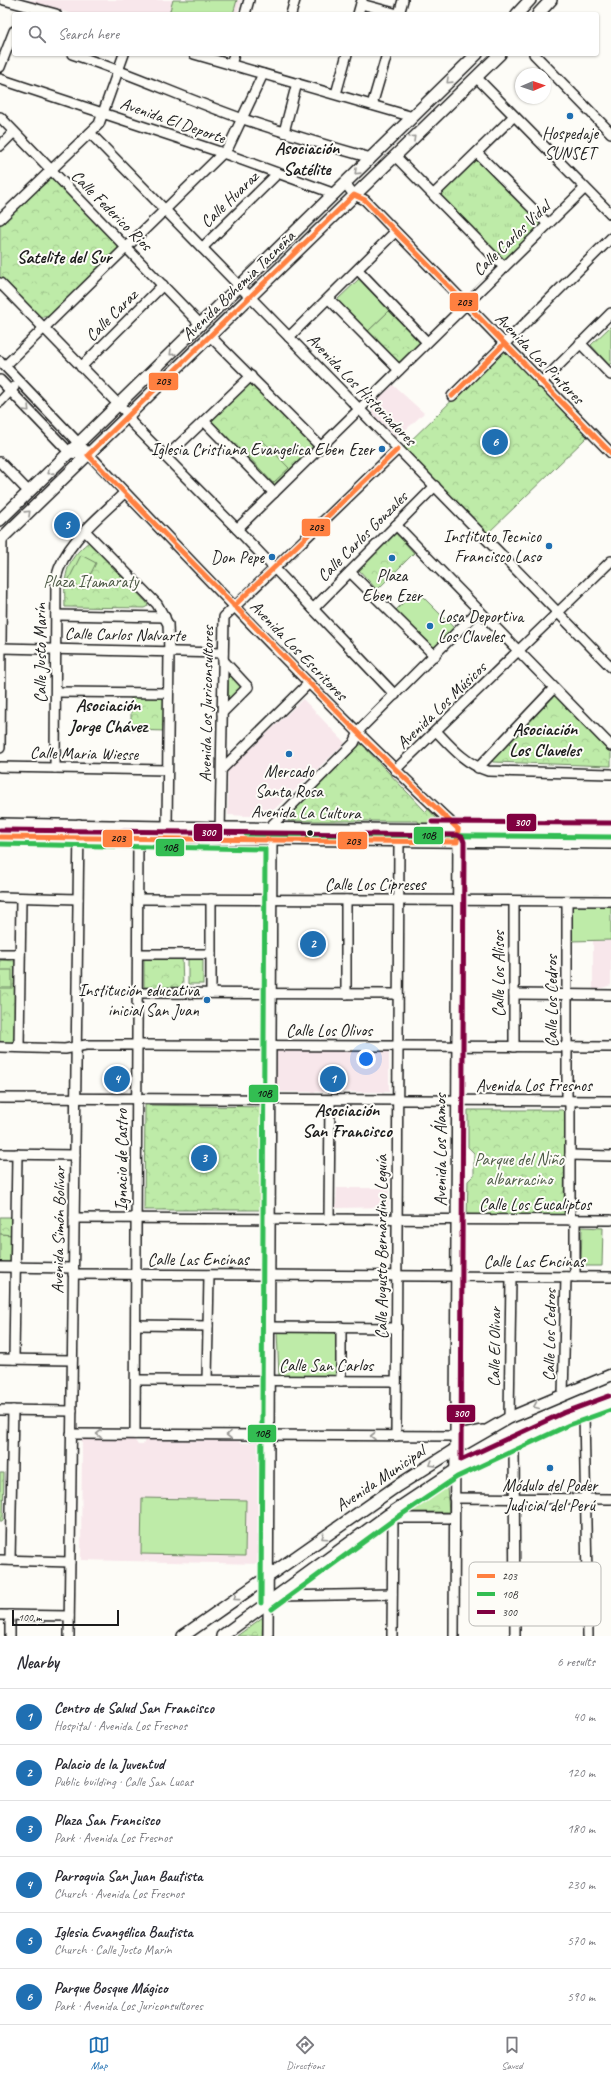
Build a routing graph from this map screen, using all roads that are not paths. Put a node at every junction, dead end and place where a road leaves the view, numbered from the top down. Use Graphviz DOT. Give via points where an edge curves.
graph roads {
  1 [pos="4,0"];
  2 [pos="249,0"];
  3 [pos="295,0"];
  4 [pos="403,0"];
  5 [pos="530,0"];
  6 [pos="550,0"];
  7 [pos="361,2"];
  8 [pos="24,5"];
  9 [pos="21,12"];
  10 [pos="49,12"];
  11 [pos="246,12"];
  12 [pos="292,12"];
  13 [pos="358,12"];
  14 [pos="392,12"];
  15 [pos="399,12"];
  16 [pos="519,12"];
  17 [pos="540,12"];
  18 [pos="12,38"];
  19 [pos="78,56"];
  20 [pos="123,56"];
  21 [pos="201,56"];
  22 [pos="233,56"];
  23 [pos="346,56"];
  24 [pos="386,56"];
  25 [pos="475,56"];
  26 [pos="498,56"];
  27 [pos="536,56"];
  28 [pos="231,64"];
  29 [pos="0,67"];
  30 [pos="117,69"];
  31 [pos="263,74"];
  32 [pos="476,77"];
  33 [pos="0,79"];
  34 [pos="297,83"];
  35 [pos="336,94"];
  36 [pos="372,105"];
  37 [pos="104,113"];
  38 [pos="514,116"];
  39 [pos="0,117"];
  40 [pos="413,117"];
  41 [pos="243,118"];
  42 [pos="14,132"];
  43 [pos="284,132"];
  44 [pos="90,133"];
  45 [pos="611,133"];
  46 [pos="0,146"];
  47 [pos="477,153"];
  48 [pos="223,154"];
  49 [pos="395,156"];
  50 [pos="371,158"];
  51 [pos="51,170"];
  52 [pos="278,173"];
  53 [pos="345,183"];
  54 [pos="585,188"];
  55 [pos="335,194"];
  56 [pos="434,194"];
  57 [pos="354,195"];
  58 [pos="165,210"];
  59 [pos="611,214"];
  60 [pos="0,219"];
  61 [pos="548,224"];
  62 [pos="395,232"];
  63 [pos="611,238"];
  64 [pos="127,247"];
  65 [pos="202,248"];
  66 [pos="504,267"];
  67 [pos="358,270"];
  68 [pos="0,283"];
  69 [pos="163,285"];
  70 [pos="240,287"];
  71 [pos="250,297"];
  72 [pos="328,299"];
  73 [pos="466,305"];
  74 [pos="611,313"];
  75 [pos="201,325"];
  76 [pos="43,328"];
  77 [pos="210,336"];
  78 [pos="289,337"];
  79 [pos="427,342"];
  80 [pos="504,344"];
  81 [pos="580,344"];
  82 [pos="2,364"];
  83 [pos="81,367"];
  84 [pos="399,370"];
  85 [pos="611,375"];
  86 [pos="251,376"];
  87 [pos="0,380"];
  88 [pos="19,382"];
  89 [pos="541,383"];
  90 [pos="11,392"];
  91 [pos="452,396"];
  92 [pos="0,402"];
  93 [pos="119,405"];
  94 [pos="360,410"];
  95 [pos="129,415"];
  96 [pos="204,421"];
  97 [pos="78,445"];
  98 [pos="321,447"];
  99 [pos="398,449"];
  100 [pos="70,453"];
  101 [pos="611,453"];
  102 [pos="88,455"];
  103 [pos="166,457"];
  104 [pos="0,462"];
  105 [pos="435,486"];
  106 [pos="29,492"];
  107 [pos="274,492"];
  108 [pos="124,493"];
  109 [pos="0,520"];
  110 [pos="396,525"];
  111 [pos="237,529"];
  112 [pos="85,531"];
  113 [pos="1,539"];
  114 [pos="611,562"];
  115 [pos="274,567"];
  116 [pos="350,572"];
  117 [pos="234,606"];
  118 [pos="313,609"];
  119 [pos="479,610"];
  120 [pos="559,613"];
  121 [pos="56,615"];
  122 [pos="1,617"];
  123 [pos="165,617"];
  124 [pos="1,648"];
  125 [pos="56,649"];
  126 [pos="169,651"];
  127 [pos="520,652"];
  128 [pos="223,656"];
  129 [pos="436,656"];
  130 [pos="611,667"];
  131 [pos="309,683"];
  132 [pos="554,688"];
  133 [pos="56,692"];
  134 [pos="168,693"];
  135 [pos="395,694"];
  136 [pos="222,712"];
  137 [pos="437,732"];
  138 [pos="359,734"];
  139 [pos="611,746"];
  140 [pos="0,748"];
  141 [pos="0,767"];
  142 [pos="55,768"];
  143 [pos="478,768"];
  144 [pos="222,769"];
  145 [pos="167,770"];
  146 [pos="395,770"];
  147 [pos="611,774"];
  148 [pos="0,823"];
  149 [pos="79,824"];
  150 [pos="167,826"];
  151 [pos="221,827"];
  152 [pos="269,828"];
  153 [pos="458,829"];
  154 [pos="611,830"];
  155 [pos="0,838"];
  156 [pos="79,838"];
  157 [pos="138,839"];
  158 [pos="220,841"];
  159 [pos="272,842"];
  160 [pos="399,842"];
  161 [pos="457,842"];
  162 [pos="611,844"];
  163 [pos="0,897"];
  164 [pos="21,898"];
  165 [pos="78,899"];
  166 [pos="138,899"];
  167 [pos="211,899"];
  168 [pos="271,900"];
  169 [pos="346,900"];
  170 [pos="399,900"];
  171 [pos="457,900"];
  172 [pos="514,901"];
  173 [pos="567,901"];
  174 [pos="611,901"];
  175 [pos="0,954"];
  176 [pos="20,954"];
  177 [pos="138,954"];
  178 [pos="211,954"];
  179 [pos="138,993"];
  180 [pos="211,993"];
  181 [pos="271,994"];
  182 [pos="346,994"];
  183 [pos="398,994"];
  184 [pos="514,994"];
  185 [pos="567,994"];
  186 [pos="611,994"];
  187 [pos="138,1045"];
  188 [pos="271,1046"];
  189 [pos="398,1046"];
  190 [pos="456,1046"];
  191 [pos="0,1047"];
  192 [pos="19,1047"];
  193 [pos="77,1047"];
  194 [pos="514,1047"];
  195 [pos="566,1047"];
  196 [pos="611,1048"];
  197 [pos="0,1098"];
  198 [pos="76,1098"];
  199 [pos="137,1099"];
  200 [pos="270,1100"];
  201 [pos="330,1100"];
  202 [pos="398,1100"];
  203 [pos="456,1101"];
  204 [pos="569,1101"];
  205 [pos="611,1102"];
  206 [pos="0,1154"];
  207 [pos="17,1154"];
  208 [pos="75,1155"];
  209 [pos="570,1155"];
  210 [pos="611,1156"];
  211 [pos="74,1218"];
  212 [pos="136,1218"];
  213 [pos="270,1219"];
  214 [pos="329,1219"];
  215 [pos="397,1219"];
  216 [pos="455,1220"];
  217 [pos="573,1220"];
  218 [pos="611,1220"];
  219 [pos="0,1267"];
  220 [pos="15,1267"];
  221 [pos="73,1271"];
  222 [pos="136,1274"];
  223 [pos="209,1275"];
  224 [pos="269,1275"];
  225 [pos="397,1276"];
  226 [pos="455,1276"];
  227 [pos="511,1277"];
  228 [pos="570,1277"];
  229 [pos="611,1277"];
  230 [pos="136,1325"];
  231 [pos="208,1326"];
  232 [pos="269,1327"];
  233 [pos="341,1327"];
  234 [pos="397,1328"];
  235 [pos="0,1359"];
  236 [pos="14,1359"];
  237 [pos="72,1360"];
  238 [pos="611,1376"];
  239 [pos="136,1380"];
  240 [pos="208,1380"];
  241 [pos="269,1381"];
  242 [pos="341,1381"];
  243 [pos="396,1381"];
  244 [pos="563,1395"];
  245 [pos="611,1403"];
  246 [pos="0,1410"];
  247 [pos="14,1410"];
  248 [pos="72,1411"];
  249 [pos="584,1412"];
  250 [pos="509,1418"];
  251 [pos="489,1429"];
  252 [pos="71,1434"];
  253 [pos="135,1434"];
  254 [pos="269,1435"];
  255 [pos="396,1436"];
  256 [pos="454,1436"];
  257 [pos="514,1442"];
  258 [pos="454,1450"];
  259 [pos="454,1471"];
  260 [pos="454,1498"];
  261 [pos="515,1499"];
  262 [pos="586,1499"];
  263 [pos="611,1499"];
  264 [pos="390,1517"];
  265 [pos="454,1518"];
  266 [pos="0,1560"];
  267 [pos="10,1560"];
  268 [pos="70,1562"];
  269 [pos="515,1562"];
  270 [pos="587,1562"];
  271 [pos="268,1575"];
  272 [pos="392,1594"];
  273 [pos="279,1596"];
  274 [pos="268,1603"];
  275 [pos="0,1615"];
  276 [pos="10,1616"];
  277 [pos="69,1616"];
  278 [pos="588,1626"];
  279 [pos="10,1636"];
  280 [pos="69,1636"];
  281 [pos="183,1636"];
  282 [pos="222,1636"];
  283 [pos="268,1636"];
  284 [pos="392,1636"];
  285 [pos="454,1636"];
  286 [pos="588,1636"];
  1 -- 8 [label="street"];
  2 -- 11 [label="street"];
  3 -- 12 [label="street"];
  4 -- 15 [label="street"];
  5 -- 16 [label="main road"];
  6 -- 17 [label="main road"];
  7 -- 13 [label="street"];
  7 -- 14 [label="street"];
  8 -- 9 [label="street"];
  8 -- 10 [label="street"];
  18 -- 29 [label="street"];
  19 -- 30 [label="street"];
  20 -- 30 [label="street"];
  21 -- 28 [label="street"];
  22 -- 28 [label="street"];
  23 -- 35 [label="street"];
  24 -- 36 [label="street"];
  25 -- 40 [label="main road, Avenida Bohemia Tacneña, one-way"];
  26 -- 32 [label="main road, Avenida Bohemia Tacneña"];
  27 -- 45 [label="street"];
  28 -- 31 [label="street"];
  30 -- 37 [label="street"];
  30 -- 41 [label="street"];
  31 -- 34 [label="street"];
  31 -- 41 [label="street"];
  32 -- 38 [label="street"];
  49 -- 32 [label="main road, Avenida Bohemia Tacneña, one-way"];
  33 -- 37 [label="street, Avenida El Deporte"];
  34 -- 35 [label="street"];
  34 -- 43 [label="street"];
  35 -- 36 [label="street"];
  36 -- 40 [label="street"];
  37 -- 44 [label="street" via="99,124"];
  37 -- 48 [label="street, Avenida El Deporte"];
  38 -- 47 [label="street"];
  38 -- 54 [label="street"];
  39 -- 42 [label="street, Calle Federico Rios"];
  40 -- 50 [label="main road, Avenida Bohemia Tacneña"];
  41 -- 43 [label="street"];
  41 -- 48 [label="street"];
  42 -- 46 [label="street"];
  42 -- 51 [label="street, Calle Federico Rios"];
  43 -- 50 [label="street"];
  44 -- 51 [label="street"];
  44 -- 58 [label="street, Avenida Los Historiadores"];
  47 -- 56 [label="street"];
  47 -- 61 [label="street"];
  48 -- 52 [label="street, Avenida El Deporte"];
  48 -- 58 [label="street"];
  49 -- 56 [label="street"];
  49 -- 57 [label="main road, Avenida Bohemia Tacneña"];
  50 -- 53 [label="main road, Avenida Bohemia Tacneña, one-way"];
  51 -- 60 [label="street"];
  51 -- 64 [label="street, Calle Federico Rios"];
  52 -- 55 [label="street, Avenida El Deporte"];
  52 -- 65 [label="street, Calle Huaraz"];
  53 -- 55 [label="main road, Avenida Bohemia Tacneña"];
  53 -- 57 [label="street, Avenida Los Pintores"];
  54 -- 59 [label="street"];
  54 -- 61 [label="street, Calle Carlos Vidal"];
  55 -- 70 [label="main road, Avenida Bohemia Tacneña"];
  56 -- 66 [label="street"];
  57 -- 62 [label="street, Avenida Los Pintores" via="366,200"];
  57 -- 71 [label="main road, Avenida Bohemia Tacneña"];
  58 -- 64 [label="street"];
  58 -- 65 [label="street, Avenida Los Historiadores"];
  61 -- 66 [label="street, Calle Carlos Vidal"];
  62 -- 67 [label="street"];
  62 -- 73 [label="street, Avenida Los Pintores"];
  63 -- 80 [label="street"];
  64 -- 69 [label="street, Calle Federico Rios"];
  64 -- 76 [label="street"];
  65 -- 70 [label="street, Avenida Los Historiadores"];
  66 -- 73 [label="street, Calle Carlos Vidal"];
  67 -- 72 [label="street"];
  67 -- 79 [label="street"];
  68 -- 76 [label="street"];
  69 -- 75 [label="street, Calle Federico Rios"];
  69 -- 83 [label="street, Calle Caraz"];
  70 -- 71 [label="street, Avenida Los Historiadores"];
  70 -- 75 [label="main road, Avenida Bohemia Tacneña"];
  71 -- 77 [label="main road, Avenida Bohemia Tacneña"];
  71 -- 78 [label="street, Avenida Los Historiadores"];
  72 -- 78 [label="street"];
  72 -- 84 [label="street"];
  73 -- 79 [label="street, Calle Carlos Vidal"];
  73 -- 80 [label="street, Avenida Los Pintores"];
  74 -- 81 [label="street"];
  75 -- 93 [label="main road, Avenida Bohemia Tacneña, one-way"];
  76 -- 82 [label="street"];
  76 -- 83 [label="street"];
  77 -- 86 [label="street"];
  77 -- 95 [label="main road, Avenida Bohemia Tacneña"];
  78 -- 94 [label="street, Avenida Los Historiadores"];
  79 -- 84 [label="street, Calle Carlos Vidal"];
  80 -- 89 [label="street, Avenida Los Pintores"];
  80 -- 91 [label="street"];
  81 -- 85 [label="street"];
  81 -- 89 [label="street"];
  82 -- 88 [label="street, Avenida Los Escritores"];
  83 -- 93 [label="street"];
  84 -- 94 [label="street, Calle Carlos Vidal"];
  86 -- 96 [label="street"];
  86 -- 98 [label="street"];
  87 -- 90 [label="street"];
  88 -- 90 [label="street"];
  88 -- 97 [label="street, Avenida Los Escritores"];
  89 -- 101 [label="street, Avenida Los Pintores"];
  90 -- 92 [label="street"];
  90 -- 100 [label="street, one-way"];
  93 -- 95 [label="street"];
  93 -- 97 [label="main road, Avenida Bohemia Tacneña"];
  94 -- 98 [label="street, Calle Carlos Vidal"];
  94 -- 99 [label="street, Avenida Los Historiadores"];
  95 -- 102 [label="main road, Avenida Bohemia Tacneña"];
  95 -- 103 [label="street" via="132,423"];
  96 -- 103 [label="street"];
  96 -- 107 [label="street"];
  97 -- 100 [label="main road, Avenida Bohemia Tacneña"];
  97 -- 102 [label="street, Avenida Los Escritores"];
  98 -- 107 [label="street, Calle Carlos Vidal"];
  99 -- 105 [label="street, Avenida Los Historiadores"];
  99 -- 115 [label="street, Avenida Los Juriconsultores"];
  100 -- 102 [label="street"];
  100 -- 106 [label="main road, Avenida Bohemia Tacneña, one-way"];
  102 -- 108 [label="street, Avenida Los Escritores"];
  113 -- 102 [label="main road, Avenida Bohemia Tacneña, one-way"];
  103 -- 111 [label="street"];
  104 -- 106 [label="street"];
  105 -- 110 [label="street, Calle Carlos Gonzales"];
  105 -- 120 [label="street, Avenida Los Historiadores"];
  106 -- 109 [label="main road, Avenida Bohemia Tacneña"];
  107 -- 111 [label="street, Calle Carlos Vidal"];
  108 -- 112 [label="street, Calle Justo Marín"];
  108 -- 117 [label="street, Avenida Los Escritores"];
  110 -- 116 [label="street, Calle Carlos Gonzales"];
  110 -- 119 [label="street"];
  111 -- 115 [label="street"];
  112 -- 121 [label="street, Calle Justo Marín" via="64,554 59,566 56,578"];
  112 -- 123 [label="street" via="157,604"];
  113 -- 122 [label="street"];
  114 -- 120 [label="street, Avenida Los Músicos"];
  115 -- 117 [label="street, Avenida Los Juriconsultores"];
  115 -- 118 [label="street"];
  116 -- 118 [label="street, Calle Carlos Gonzales"];
  116 -- 129 [label="street"];
  117 -- 128 [label="street, Avenida Los Juriconsultores" via="224,617"];
  117 -- 131 [label="street, Avenida Los Escritores"];
  118 -- 135 [label="street"];
  119 -- 127 [label="street"];
  119 -- 129 [label="street"];
  120 -- 127 [label="street, Avenida Los Músicos"];
  120 -- 130 [label="street, Avenida Los Historiadores"];
  121 -- 123 [label="street"];
  121 -- 125 [label="street, Calle Justo Marín"];
  122 -- 124 [label="street"];
  123 -- 126 [label="street" via="169,633"];
  124 -- 125 [label="street, Calle Carlos Nalvarte"];
  124 -- 140 [label="street"];
  125 -- 126 [label="street, Calle Carlos Nalvarte"];
  125 -- 133 [label="street, Calle Justo Marín"];
  126 -- 128 [label="street, Calle Carlos Nalvarte"];
  126 -- 134 [label="street"];
  127 -- 132 [label="street"];
  127 -- 137 [label="street, Avenida Los Músicos"];
  128 -- 136 [label="street, Avenida Los Juriconsultores"];
  128 -- 136 [label="street" via="248,687"];
  129 -- 135 [label="street"];
  131 -- 138 [label="street, Avenida Los Escritores"];
  131 -- 144 [label="street"];
  132 -- 139 [label="street"];
  132 -- 143 [label="street"];
  133 -- 134 [label="street"];
  133 -- 142 [label="street, Calle Justo Marín"];
  134 -- 145 [label="street"];
  135 -- 138 [label="street" via="361,728"];
  136 -- 144 [label="street, Avenida Los Juriconsultores"];
  137 -- 143 [label="street" via="455,751"];
  137 -- 146 [label="street, Avenida Los Músicos"];
  138 -- 146 [label="street, Avenida Los Escritores"];
  138 -- 152 [label="street" via="354,744"];
  141 -- 142 [label="street, Calle Maria Wiesse"];
  142 -- 145 [label="street, Calle Maria Wiesse"];
  143 -- 147 [label="street" via="496,772"];
  144 -- 151 [label="street, Avenida Los Juriconsultores"];
  145 -- 150 [label="street"];
  146 -- 153 [label="street, Avenida Los Escritores"];
  148 -- 149 [label="street, Avenida La Cultura"];
  149 -- 150 [label="street, Avenida La Cultura"];
  149 -- 156 [label="street, Avenida Simón Bolívar"];
  150 -- 151 [label="street, Avenida La Cultura"];
  151 -- 152 [label="street, Avenida La Cultura"];
  151 -- 158 [label="street, Avenida Los Juriconsultores"];
  152 -- 153 [label="street, Avenida La Cultura"];
  153 -- 154 [label="street, Avenida La Cultura"];
  153 -- 161 [label="street, Avenida Los Álamos"];
  155 -- 156 [label="street, Avenida La Cultura"];
  156 -- 157 [label="street, Avenida La Cultura"];
  156 -- 165 [label="street, Avenida Simón Bolívar"];
  157 -- 158 [label="street, Avenida La Cultura"];
  157 -- 166 [label="street, Ignacio de Castro"];
  158 -- 159 [label="street, Avenida La Cultura"];
  159 -- 160 [label="street, Avenida La Cultura"];
  159 -- 168 [label="street"];
  160 -- 161 [label="street, Avenida La Cultura"];
  160 -- 170 [label="street, Calle Augusto Bernardino Leguía"];
  161 -- 162 [label="street, Avenida La Cultura"];
  161 -- 171 [label="street, Avenida Los Álamos"];
  163 -- 164 [label="street"];
  164 -- 165 [label="street"];
  164 -- 176 [label="street"];
  165 -- 193 [label="street, Avenida Simón Bolívar"];
  166 -- 167 [label="street, Calle Los Cipreses"];
  166 -- 177 [label="street, Ignacio de Castro"];
  167 -- 168 [label="street, Calle Los Cipreses"];
  167 -- 178 [label="street"];
  168 -- 169 [label="street, Calle Los Cipreses"];
  168 -- 181 [label="street"];
  169 -- 170 [label="street, Calle Los Cipreses"];
  169 -- 182 [label="street"];
  170 -- 171 [label="street, Calle Los Cipreses"];
  170 -- 183 [label="street, Calle Augusto Bernardino Leguía"];
  171 -- 172 [label="street, Calle Los Cipreses"];
  171 -- 190 [label="street, Avenida Los Álamos"];
  172 -- 173 [label="street, Calle Los Cipreses"];
  172 -- 184 [label="street, Calle Los Alisos"];
  173 -- 174 [label="street, Calle Los Cipreses"];
  173 -- 185 [label="street, Calle Los Cedros"];
  175 -- 176 [label="street"];
  176 -- 192 [label="street"];
  177 -- 178 [label="street"];
  177 -- 179 [label="street, Ignacio de Castro"];
  178 -- 180 [label="street"];
  179 -- 180 [label="street"];
  179 -- 187 [label="street, Ignacio de Castro"];
  180 -- 181 [label="street"];
  181 -- 182 [label="street"];
  181 -- 188 [label="street"];
  182 -- 183 [label="street"];
  183 -- 189 [label="street, Calle Augusto Bernardino Leguía"];
  184 -- 185 [label="street"];
  184 -- 194 [label="street, Calle Los Alisos"];
  185 -- 186 [label="street"];
  185 -- 195 [label="street, Calle Los Cedros"];
  187 -- 188 [label="street, Calle Los Olivos"];
  187 -- 193 [label="street, Calle Los Olivos"];
  187 -- 199 [label="street, Ignacio de Castro"];
  188 -- 189 [label="street, Calle Los Olivos"];
  188 -- 200 [label="street"];
  189 -- 190 [label="street, Calle Los Olivos"];
  189 -- 202 [label="street, Calle Augusto Bernardino Leguía"];
  190 -- 194 [label="street, Calle Los Olivos"];
  190 -- 203 [label="street, Avenida Los Álamos"];
  191 -- 192 [label="street, Calle Los Olivos"];
  192 -- 193 [label="street, Calle Los Olivos"];
  193 -- 198 [label="street, Avenida Simón Bolívar"];
  194 -- 195 [label="street, Calle Los Olivos"];
  195 -- 196 [label="street, Calle Los Olivos"];
  195 -- 204 [label="street, Calle Los Cedros"];
  197 -- 198 [label="street, Avenida Los Fresnos"];
  198 -- 199 [label="street, Avenida Los Fresnos"];
  198 -- 208 [label="street, Avenida Simón Bolívar"];
  199 -- 200 [label="street, Avenida Los Fresnos"];
  199 -- 212 [label="street, Ignacio de Castro"];
  200 -- 201 [label="street, Avenida Los Fresnos"];
  200 -- 213 [label="street"];
  201 -- 202 [label="street, Avenida Los Fresnos"];
  201 -- 214 [label="street"];
  202 -- 203 [label="street, Avenida Los Fresnos"];
  202 -- 215 [label="street, Calle Augusto Bernardino Leguía"];
  203 -- 204 [label="street, Avenida Los Fresnos"];
  203 -- 216 [label="street, Avenida Los Álamos"];
  204 -- 205 [label="street, Avenida Los Fresnos"];
  204 -- 209 [label="street, Calle Los Cedros"];
  206 -- 207 [label="street"];
  207 -- 208 [label="street"];
  207 -- 220 [label="street"];
  208 -- 211 [label="street, Avenida Simón Bolívar"];
  209 -- 210 [label="street"];
  209 -- 217 [label="street, Calle Los Cedros"];
  211 -- 212 [label="street, Calle Los Eucaliptos"];
  211 -- 221 [label="street, Avenida Simón Bolívar"];
  212 -- 213 [label="street, Calle Los Eucaliptos"];
  212 -- 222 [label="street, Ignacio de Castro"];
  213 -- 214 [label="street, Calle Los Eucaliptos"];
  213 -- 224 [label="street"];
  214 -- 215 [label="street, Calle Los Eucaliptos"];
  215 -- 216 [label="street, Calle Los Eucaliptos"];
  215 -- 225 [label="street, Calle Augusto Bernardino Leguía"];
  216 -- 217 [label="street, Calle Los Eucaliptos"];
  216 -- 226 [label="street, Avenida Los Álamos"];
  217 -- 218 [label="street, Calle Los Eucaliptos"];
  217 -- 228 [label="street, Calle Los Cedros"];
  219 -- 220 [label="street, Calle Las Encinas"];
  220 -- 221 [label="street, Calle Las Encinas"];
  220 -- 236 [label="street"];
  221 -- 222 [label="street, Calle Las Encinas"];
  221 -- 237 [label="street, Avenida Simón Bolívar"];
  222 -- 223 [label="street, Calle Las Encinas"];
  222 -- 230 [label="street, Ignacio de Castro"];
  223 -- 224 [label="street, Calle Las Encinas"];
  223 -- 231 [label="street"];
  224 -- 225 [label="street, Calle Las Encinas"];
  224 -- 232 [label="street"];
  225 -- 226 [label="street, Calle Las Encinas"];
  225 -- 234 [label="street, Calle Augusto Bernardino Leguía"];
  226 -- 227 [label="street, Calle Las Encinas"];
  226 -- 256 [label="street, Avenida Los Álamos"];
  227 -- 228 [label="street, Calle Las Encinas"];
  227 -- 250 [label="street, Calle El Olivar"];
  228 -- 229 [label="street, Calle Las Encinas"];
  228 -- 244 [label="street, Calle Los Cedros"];
  230 -- 231 [label="street"];
  230 -- 239 [label="street, Ignacio de Castro"];
  231 -- 240 [label="street"];
  232 -- 233 [label="street"];
  232 -- 241 [label="street"];
  233 -- 234 [label="street"];
  233 -- 242 [label="street"];
  234 -- 243 [label="street, Calle Augusto Bernardino Leguía"];
  235 -- 236 [label="street"];
  236 -- 237 [label="street"];
  237 -- 248 [label="street, Avenida Simón Bolívar"];
  238 -- 244 [label="main road, Avenida Municipal"];
  239 -- 240 [label="street, Calle San Carlos"];
  239 -- 253 [label="street, Ignacio de Castro"];
  240 -- 241 [label="street, Calle San Carlos"];
  241 -- 242 [label="street, Calle San Carlos"];
  241 -- 254 [label="street"];
  242 -- 243 [label="street, Calle San Carlos"];
  243 -- 255 [label="street, Calle Augusto Bernardino Leguía"];
  244 -- 250 [label="main road, Avenida Municipal, one-way"];
  245 -- 249 [label="main road, Avenida Municipal"];
  246 -- 247 [label="street"];
  247 -- 248 [label="street"];
  247 -- 267 [label="street"];
  248 -- 252 [label="street, Avenida Simón Bolívar"];
  249 -- 257 [label="main road, Avenida Municipal"];
  249 -- 262 [label="street"];
  250 -- 251 [label="main road, Avenida Municipal"];
  251 -- 256 [label="street"];
  251 -- 258 [label="main road, Avenida Municipal"];
  253 -- 252 [label="street, one-way"];
  252 -- 268 [label="street, Avenida Simón Bolívar"];
  254 -- 253 [label="street, one-way"];
  255 -- 254 [label="street, one-way"];
  254 -- 271 [label="street"];
  255 -- 256 [label="street"];
  256 -- 258 [label="street, Avenida Los Álamos"];
  257 -- 259 [label="main road, Avenida Municipal"];
  257 -- 261 [label="street"];
  258 -- 259 [label="street, Avenida Los Álamos"];
  258 -- 271 [label="main road, Avenida Municipal, one-way"];
  259 -- 260 [label="street, Avenida Los Álamos"];
  259 -- 264 [label="main road, Avenida Municipal"];
  260 -- 261 [label="street"];
  260 -- 265 [label="street, Avenida Los Álamos"];
  261 -- 262 [label="street"];
  261 -- 269 [label="street"];
  262 -- 263 [label="street"];
  262 -- 270 [label="street"];
  264 -- 265 [label="street"];
  264 -- 272 [label="street"];
  264 -- 273 [label="main road, Avenida Municipal"];
  265 -- 285 [label="street, Avenida Los Álamos"];
  266 -- 267 [label="street"];
  267 -- 268 [label="street"];
  268 -- 277 [label="street, Avenida Simón Bolívar"];
  271 -- 274 [label="street"];
  271 -- 281 [label="main road, Avenida Municipal, one-way"];
  272 -- 273 [label="street"];
  272 -- 284 [label="street"];
  273 -- 274 [label="main road, Avenida Municipal"];
  274 -- 282 [label="main road, Avenida Municipal"];
  274 -- 283 [label="street"];
  275 -- 276 [label="street"];
  276 -- 277 [label="street"];
  276 -- 279 [label="street"];
  277 -- 280 [label="street, Avenida Simón Bolívar"];
  278 -- 286 [label="street"];
}
